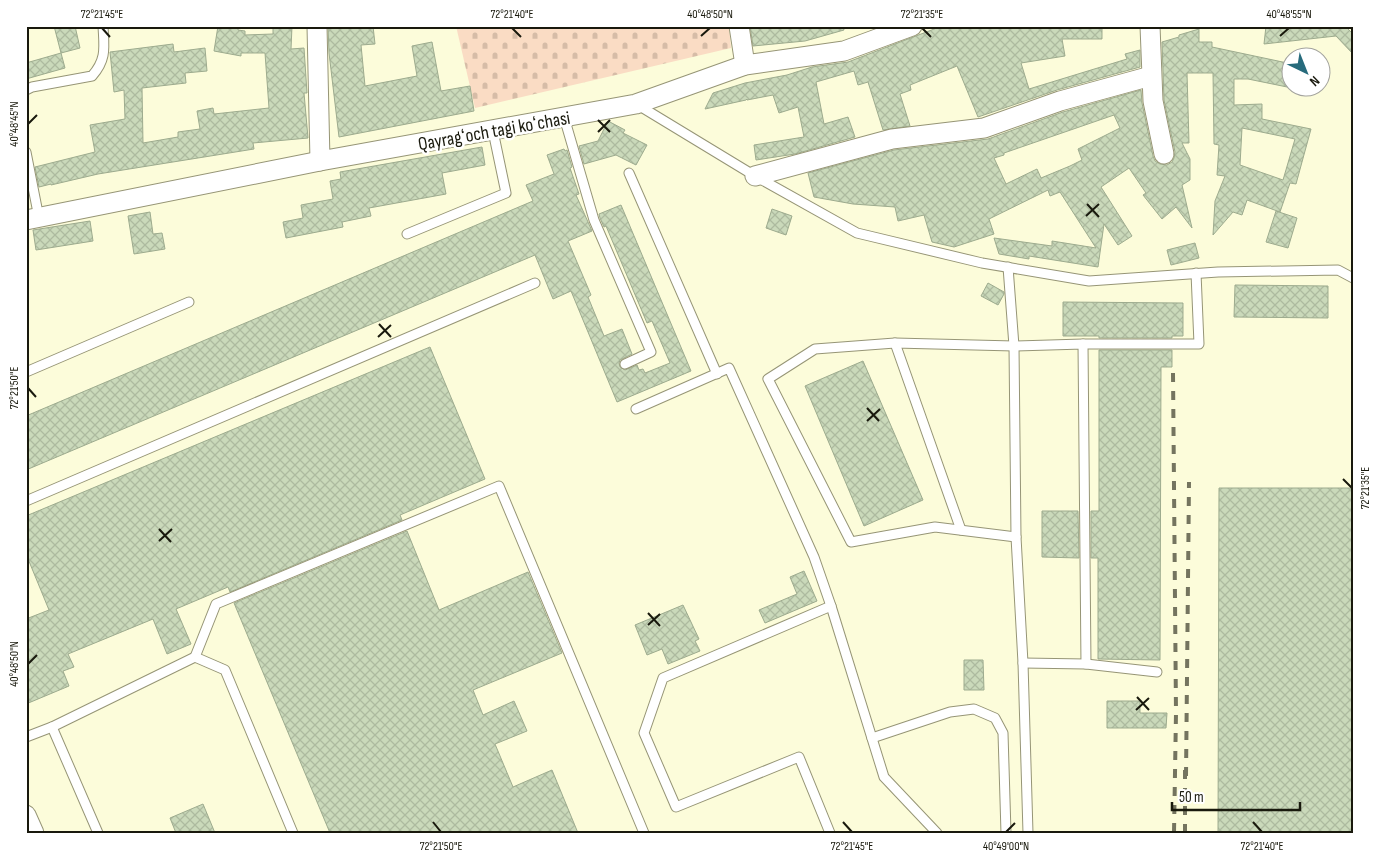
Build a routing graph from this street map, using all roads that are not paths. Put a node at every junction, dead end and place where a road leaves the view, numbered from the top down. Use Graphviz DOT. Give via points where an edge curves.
graph roads {
  1 [pos="103,26"];
  2 [pos="316,26"];
  3 [pos="739,26"];
  4 [pos="912,26"];
  5 [pos="1150,26"];
  6 [pos="744,65"];
  7 [pos="1151,76"];
  8 [pos="26,90"];
  9 [pos="636,104"];
  10 [pos="564,117"];
  11 [pos="493,131"];
  12 [pos="26,152"];
  13 [pos="1164,154"];
  14 [pos="320,161"];
  15 [pos="629,173"];
  16 [pos="755,176"];
  17 [pos="33,219"];
  18 [pos="407,234"];
  19 [pos="1008,267"];
  20 [pos="1196,273"];
  21 [pos="1353,278"];
  22 [pos="535,283"];
  23 [pos="189,302"];
  24 [pos="896,344"];
  25 [pos="1083,344"];
  26 [pos="1014,346"];
  27 [pos="625,364"];
  28 [pos="26,372"];
  29 [pos="717,374"];
  30 [pos="636,409"];
  31 [pos="26,501"];
  32 [pos="961,530"];
  33 [pos="1016,537"];
  34 [pos="830,606"];
  35 [pos="195,657"];
  36 [pos="1023,663"];
  37 [pos="1086,664"];
  38 [pos="1157,672"];
  39 [pos="52,727"];
  40 [pos="26,737"];
  41 [pos="872,738"];
  42 [pos="26,815"];
  43 [pos="34,833"];
  44 [pos="98,833"];
  45 [pos="293,833"];
  46 [pos="644,833"];
  47 [pos="830,833"];
  48 [pos="937,833"];
  49 [pos="1006,833"];
  50 [pos="1028,833"];
  1 -- 8 [label="lane" via="104,55 92,76"];
  2 -- 14 [label="street"];
  3 -- 6 [label="street"];
  4 -- 6 [label="street, Qayragʻoch tagi koʻchasi" via="844,51"];
  5 -- 7 [label="street"];
  6 -- 9 [label="street, Qayragʻoch tagi koʻchasi"];
  7 -- 13 [label="street"];
  7 -- 16 [label="street" via="984,128 892,139"];
  9 -- 10 [label="street, Qayragʻoch tagi koʻchasi"];
  9 -- 16 [label="lane"];
  10 -- 11 [label="street, Qayragʻoch tagi koʻchasi"];
  10 -- 27 [label="lane" via="594,220 651,352"];
  11 -- 14 [label="street, Qayragʻoch tagi koʻchasi"];
  11 -- 18 [label="lane" via="506,193"];
  12 -- 17 [label="lane"];
  14 -- 17 [label="street, Qayragʻoch tagi koʻchasi"];
  15 -- 29 [label="lane"];
  16 -- 19 [label="lane" via="857,233"];
  19 -- 20 [label="lane" via="1089,281"];
  19 -- 26 [label="lane"];
  20 -- 21 [label="lane" via="1338,270"];
  20 -- 25 [label="lane" via="1199,344"];
  22 -- 31 [label="lane"];
  23 -- 28 [label="lane"];
  24 -- 26 [label="lane"];
  24 -- 32 [label="lane"];
  24 -- 32 [label="lane" via="815,349 768,380 851,542 935,527"];
  25 -- 26 [label="lane"];
  25 -- 37 [label="lane"];
  26 -- 33 [label="lane"];
  29 -- 30 [label="lane"];
  29 -- 34 [label="lane" via="729,368 814,557"];
  32 -- 33 [label="lane"];
  33 -- 36 [label="lane"];
  34 -- 41 [label="lane"];
  34 -- 47 [label="lane" via="663,678 644,733 676,808 799,756"];
  35 -- 39 [label="lane"];
  35 -- 45 [label="lane" via="225,670"];
  35 -- 46 [label="lane" via="216,604 499,486"];
  36 -- 37 [label="lane"];
  36 -- 50 [label="lane"];
  37 -- 38 [label="lane"];
  39 -- 40 [label="lane"];
  39 -- 44 [label="lane"];
  41 -- 48 [label="lane" via="884,777"];
  41 -- 49 [label="lane" via="950,712 974,709 995,718 1003,733"];
  42 -- 43 [label="street"];
}
